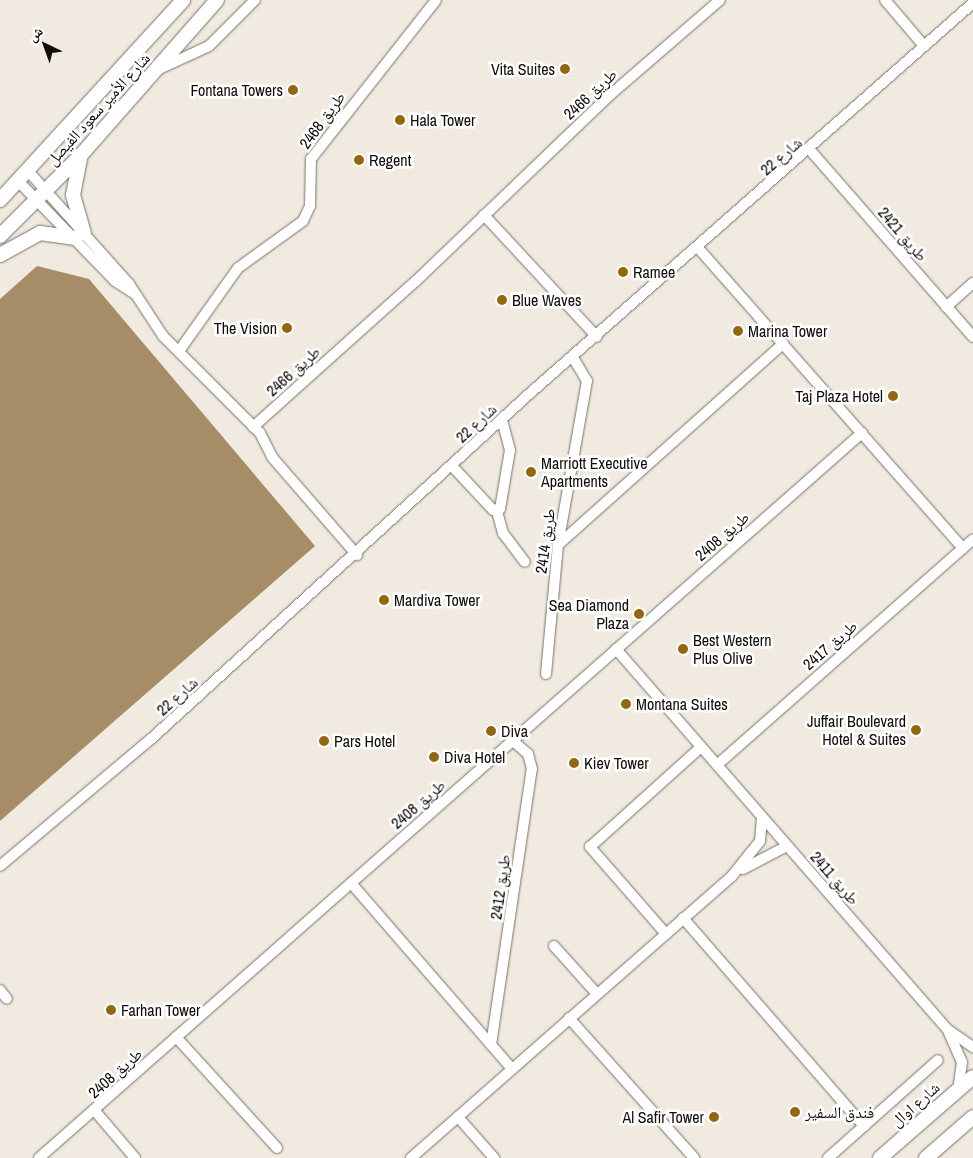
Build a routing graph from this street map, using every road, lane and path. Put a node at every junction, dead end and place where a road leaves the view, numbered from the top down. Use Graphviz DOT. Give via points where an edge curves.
graph roads {
  1 [pos="183,0"];
  2 [pos="217,0"];
  3 [pos="255,0"];
  4 [pos="436,0"];
  5 [pos="720,0"];
  6 [pos="884,0"];
  7 [pos="973,3"];
  8 [pos="924,46"];
  9 [pos="156,70"];
  10 [pos="810,150"];
  11 [pos="81,155"];
  12 [pos="24,177"];
  13 [pos="42,196"];
  14 [pos="0,200"];
  15 [pos="484,215"];
  16 [pos="79,235"];
  17 [pos="0,236"];
  18 [pos="699,249"];
  19 [pos="0,255"];
  20 [pos="973,283"];
  21 [pos="946,307"];
  22 [pos="597,337"];
  23 [pos="973,337"];
  24 [pos="783,344"];
  25 [pos="179,351"];
  26 [pos="573,358"];
  27 [pos="502,420"];
  28 [pos="253,427"];
  29 [pos="862,433"];
  30 [pos="452,466"];
  31 [pos="497,511"];
  32 [pos="973,539"];
  33 [pos="558,545"];
  34 [pos="963,548"];
  35 [pos="357,555"];
  36 [pos="525,562"];
  37 [pos="616,649"];
  38 [pos="546,674"];
  39 [pos="512,740"];
  40 [pos="700,747"];
  41 [pos="716,765"];
  42 [pos="762,818"];
  43 [pos="787,846"];
  44 [pos="0,866"];
  45 [pos="732,876"];
  46 [pos="351,883"];
  47 [pos="683,918"];
  48 [pos="666,934"];
  49 [pos="554,946"];
  50 [pos="0,990"];
  51 [pos="597,994"];
  52 [pos="8,999"];
  53 [pos="569,1018"];
  54 [pos="947,1029"];
  55 [pos="176,1037"];
  56 [pos="491,1045"];
  57 [pos="973,1047"];
  58 [pos="938,1060"];
  59 [pos="512,1069"];
  60 [pos="973,1077"];
  61 [pos="958,1090"];
  62 [pos="94,1111"];
  63 [pos="458,1117"];
  64 [pos="973,1117"];
  65 [pos="864,1126"];
  66 [pos="277,1148"];
  67 [pos="39,1158"];
  68 [pos="135,1158"];
  69 [pos="411,1158"];
  70 [pos="494,1158"];
  71 [pos="694,1158"];
  72 [pos="828,1158"];
  73 [pos="880,1158"];
  74 [pos="926,1158"];
  1 -- 12 [label="street, شارع الأمير سعود الفيصل"];
  2 -- 9 [label="street, شارع الأمير سعود الفيصل"];
  3 -- 9 [label="street" via="210,46"];
  4 -- 25 [label="street, طريق 2468" via="311,159 310,206 302,221 238,268"];
  5 -- 15 [label="street, طريق 2466" via="610,95"];
  6 -- 8 [label="street"];
  7 -- 8 [label="street, شارع 22"];
  8 -- 10 [label="street, شارع 22"];
  9 -- 11 [label="street, شارع الأمير سعود الفيصل"];
  10 -- 18 [label="street, شارع 22"];
  10 -- 21 [label="street, طريق 2421"];
  11 -- 13 [label="street, شارع الأمير سعود الفيصل"];
  11 -- 16 [label="street" via="73,195"];
  12 -- 13 [label="street"];
  12 -- 14 [label="street, شارع الأمير سعود الفيصل"];
  13 -- 16 [label="street"];
  13 -- 17 [label="street, شارع الأمير سعود الفيصل"];
  15 -- 22 [label="street"];
  15 -- 28 [label="street, طريق 2466"];
  16 -- 19 [label="street" via="40,233"];
  16 -- 25 [label="street" via="136,295"];
  18 -- 22 [label="street, شارع 22"];
  18 -- 24 [label="street"];
  20 -- 21 [label="street"];
  21 -- 23 [label="street, طريق 2421"];
  22 -- 26 [label="street, شارع 22"];
  24 -- 29 [label="street"];
  24 -- 33 [label="street"];
  25 -- 28 [label="street"];
  26 -- 27 [label="street, شارع 22"];
  26 -- 33 [label="street, طريق 2414" via="587,381"];
  27 -- 30 [label="street, شارع 22"];
  27 -- 31 [label="street" via="510,450"];
  28 -- 35 [label="street" via="272,457"];
  29 -- 34 [label="street"];
  29 -- 37 [label="street, طريق 2408"];
  30 -- 31 [label="street"];
  30 -- 35 [label="street, شارع 22"];
  31 -- 36 [label="street" via="503,533"];
  32 -- 34 [label="street, طريق 2417"];
  33 -- 38 [label="street, طريق 2414"];
  34 -- 41 [label="street, طريق 2417"];
  35 -- 44 [label="street, شارع 22"];
  37 -- 39 [label="street, طريق 2408"];
  37 -- 40 [label="street, طريق 2411"];
  39 -- 46 [label="street, طريق 2408"];
  39 -- 56 [label="street, طريق 2412" via="528,754 532,769"];
  40 -- 41 [label="street, طريق 2411"];
  40 -- 48 [label="street" via="590,847"];
  41 -- 42 [label="street, طريق 2411"];
  42 -- 43 [label="street, طريق 2411"];
  42 -- 45 [label="street" via="760,841"];
  43 -- 45 [label="street"];
  43 -- 54 [label="street, طريق 2411"];
  45 -- 47 [label="street"];
  46 -- 55 [label="street, طريق 2408"];
  46 -- 56 [label="street"];
  47 -- 48 [label="street"];
  47 -- 65 [label="street"];
  48 -- 51 [label="street"];
  49 -- 51 [label="street"];
  50 -- 52 [label="street"];
  51 -- 53 [label="street"];
  53 -- 59 [label="street"];
  53 -- 71 [label="street"];
  54 -- 57 [label="street, طريق 2411"];
  54 -- 61 [label="street, طريق 2411" via="962,1062"];
  55 -- 62 [label="street, طريق 2408"];
  55 -- 66 [label="street"];
  56 -- 59 [label="street"];
  58 -- 65 [label="street"];
  59 -- 63 [label="street"];
  60 -- 61 [label="street, شارع اوال"];
  61 -- 73 [label="street, شارع اوال"];
  62 -- 67 [label="street, طريق 2408"];
  62 -- 68 [label="street"];
  63 -- 69 [label="street"];
  63 -- 70 [label="street"];
  64 -- 74 [label="street"];
  65 -- 72 [label="street"];
}
